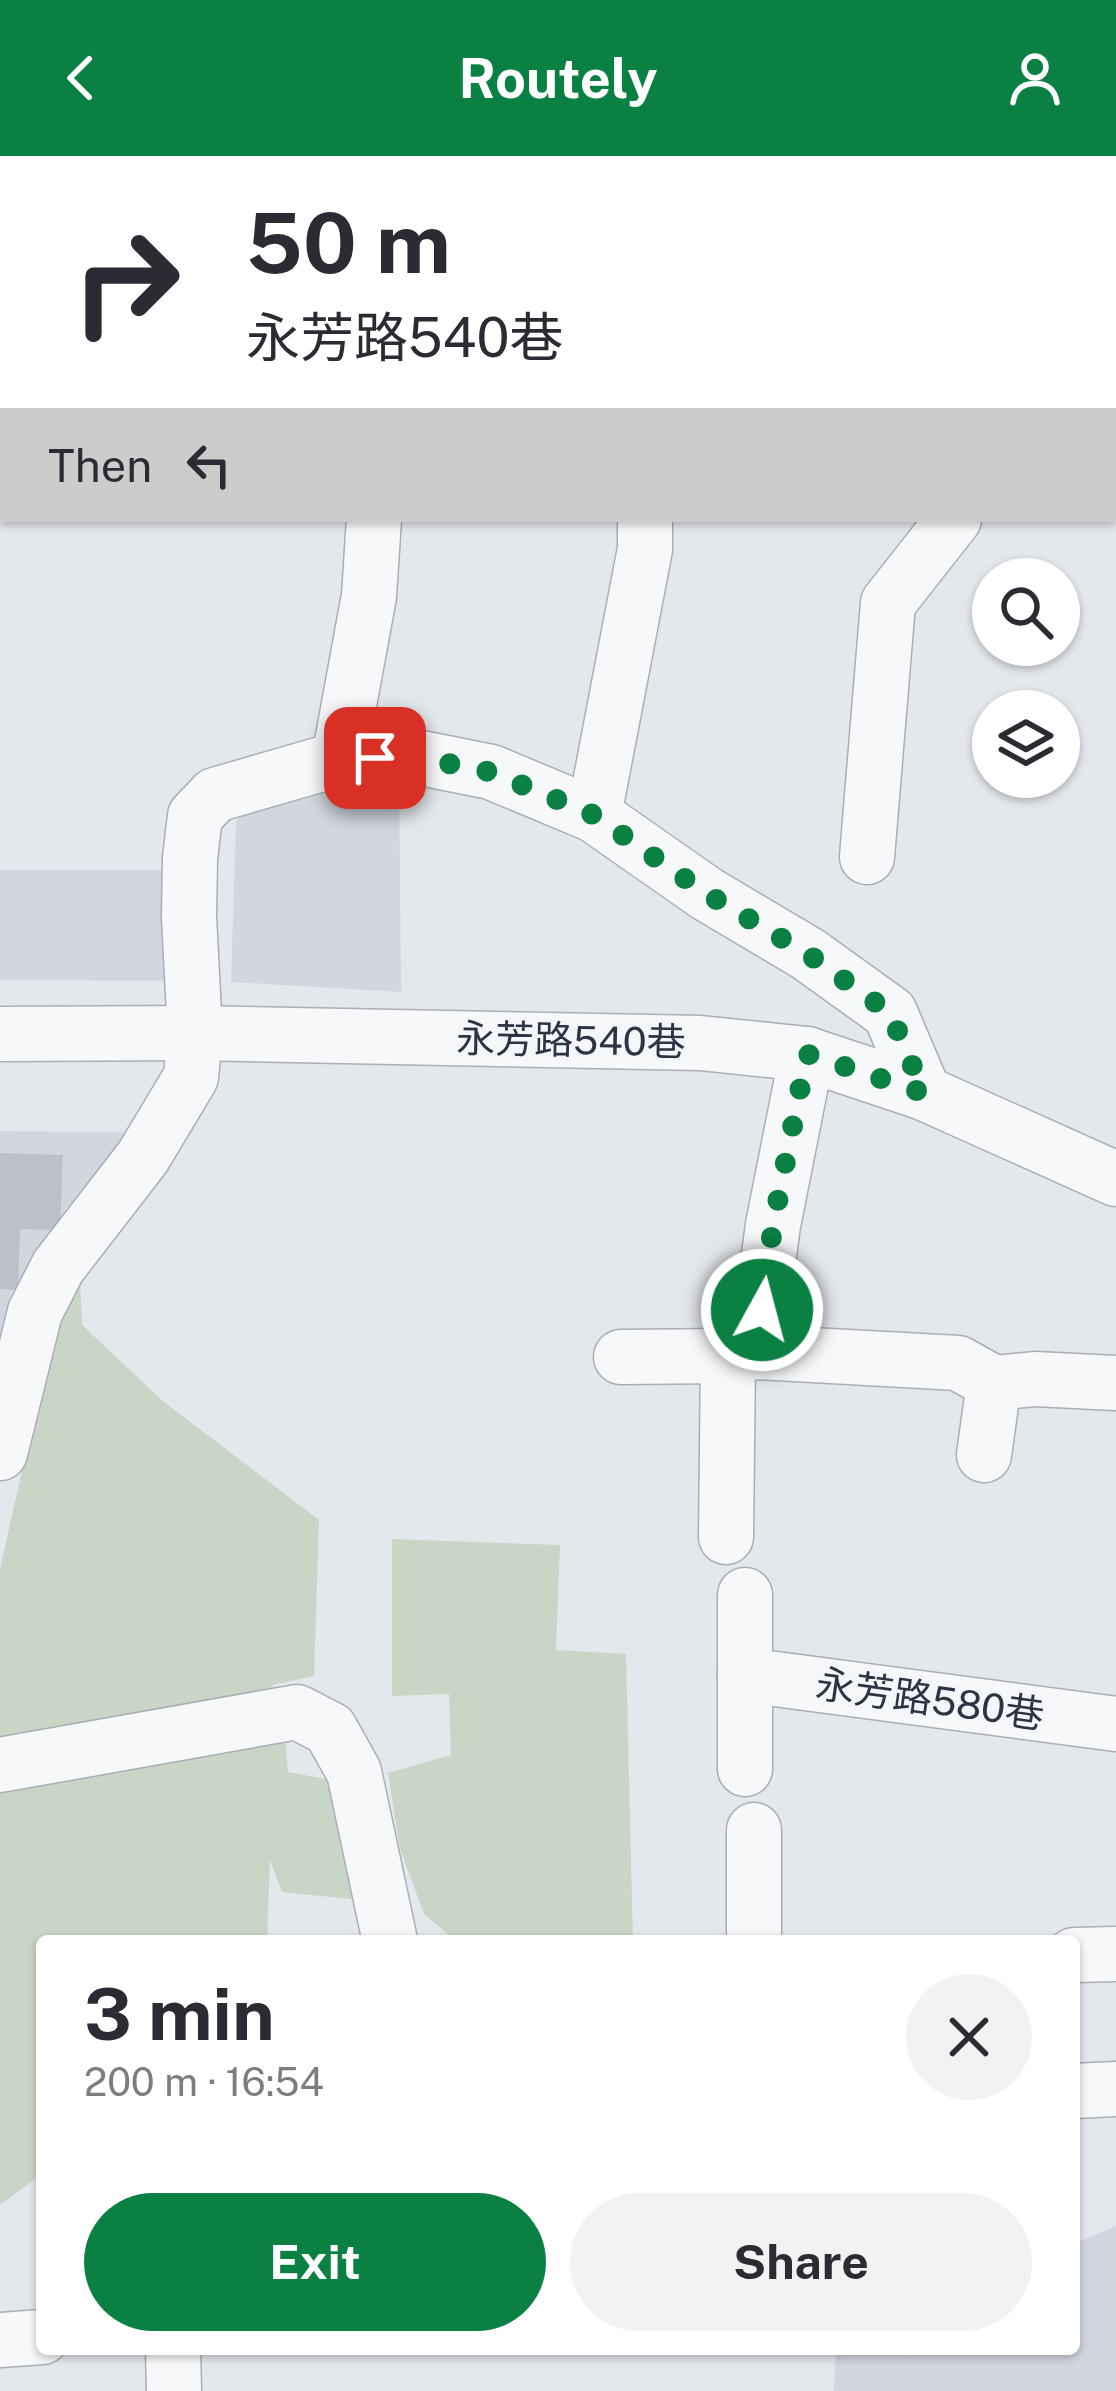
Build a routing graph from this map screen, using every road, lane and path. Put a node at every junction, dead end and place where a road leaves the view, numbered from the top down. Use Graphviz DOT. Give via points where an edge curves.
graph roads {
  1 [pos="374,522"];
  2 [pos="645,522"];
  3 [pos="952,522"];
  4 [pos="339,759"];
  5 [pos="594,815"];
  6 [pos="867,857"];
  7 [pos="195,1033"];
  8 [pos="0,1034"];
  9 [pos="807,1054"];
  10 [pos="924,1093"];
  11 [pos="1116,1179"];
  12 [pos="742,1354"];
  13 [pos="621,1357"];
  14 [pos="994,1383"];
  15 [pos="1116,1383"];
  16 [pos="0,1453"];
  17 [pos="984,1455"];
  18 [pos="726,1537"];
  19 [pos="745,1595"];
  20 [pos="745,1675"];
  21 [pos="1116,1724"];
  22 [pos="0,1765"];
  23 [pos="745,1769"];
  24 [pos="754,1830"];
  25 [pos="389,1935"];
  26 [pos="754,1935"];
  27 [pos="1116,1954"];
  28 [pos="1080,1955"];
  29 [pos="1116,2090"];
  30 [pos="1080,2091"];
  31 [pos="36,2337"];
  32 [pos="0,2339"];
  33 [pos="173,2355"];
  34 [pos="174,2391"];
  1 -- 4 [label="street"];
  2 -- 5 [label="street"];
  3 -- 6 [label="street" via="888,603"];
  4 -- 5 [label="street" via="411,756 491,772"];
  4 -- 7 [label="street" via="215,795 195,816"];
  5 -- 10 [label="street" via="890,1013"];
  7 -- 8 [label="street, 永芳路540巷"];
  7 -- 9 [label="street, 永芳路540巷" via="700,1043"];
  7 -- 16 [label="street" via="191,1077 35,1312"];
  9 -- 10 [label="street, 永芳路540巷"];
  9 -- 12 [label="street"];
  10 -- 11 [label="street, 永芳路540巷"];
  12 -- 13 [label="street"];
  12 -- 14 [label="street" via="958,1363"];
  12 -- 18 [label="street"];
  14 -- 15 [label="street"];
  14 -- 17 [label="street"];
  19 -- 20 [label="street"];
  20 -- 21 [label="street, 永芳路580巷"];
  20 -- 23 [label="street"];
  22 -- 25 [label="street" via="297,1712 329,1729 354,1772"];
  24 -- 26 [label="street"];
  27 -- 28 [label="street"];
  29 -- 30 [label="street"];
  31 -- 32 [label="street"];
  33 -- 34 [label="street"];
}
